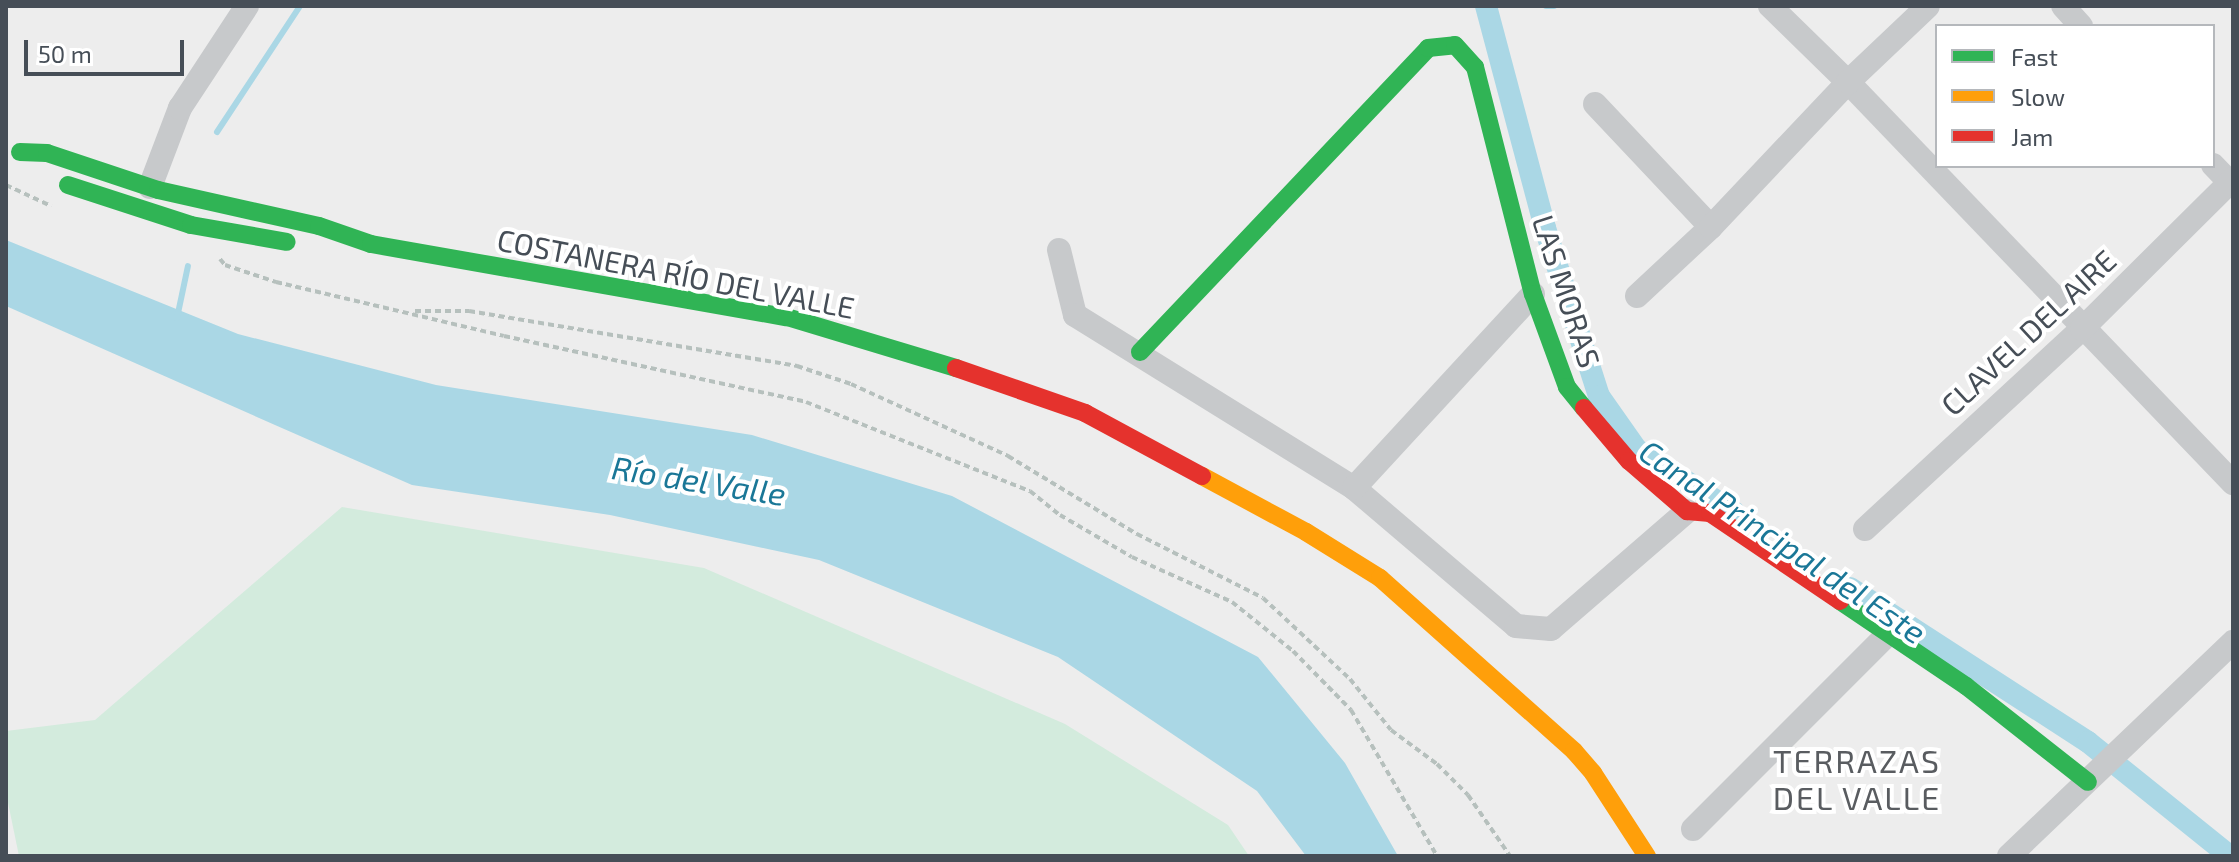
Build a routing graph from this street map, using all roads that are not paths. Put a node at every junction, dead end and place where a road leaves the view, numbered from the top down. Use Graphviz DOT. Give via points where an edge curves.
graph roads {
  1 [pos="247,6"];
  2 [pos="1770,6"];
  3 [pos="1928,6"];
  4 [pos="2063,6"];
  5 [pos="2079,24"];
  6 [pos="1848,82"];
  7 [pos="1595,104"];
  8 [pos="13,148"];
  9 [pos="2227,178"];
  10 [pos="150,187"];
  11 [pos="1711,227"];
  12 [pos="371,244"];
  13 [pos="1059,250"];
  14 [pos="1533,294"];
  15 [pos="1637,296"];
  16 [pos="2082,329"];
  17 [pos="1140,352"];
  18 [pos="2233,483"];
  19 [pos="1354,488"];
  20 [pos="1687,511"];
  21 [pos="1865,529"];
  22 [pos="1888,634"];
  23 [pos="2233,642"];
  24 [pos="2092,778"];
  25 [pos="1626,826"];
  26 [pos="1693,829"];
  27 [pos="1637,856"];
  28 [pos="1647,856"];
  29 [pos="2009,856"];
  1 -- 10 [label="street" via="180,108"];
  2 -- 6 [label="street"];
  3 -- 6 [label="street"];
  4 -- 5 [label="street"];
  6 -- 11 [label="street"];
  6 -- 16 [label="street"];
  7 -- 11 [label="street"];
  8 -- 10 [label="main road, COSTANERA RÍO DEL VALLE" via="47,153"];
  8 -- 12 [label="main road, COSTANERA RÍO DEL VALLE" via="45,175 191,225 308,246"];
  9 -- 16 [label="street, CLAVEL DEL AIRE"];
  10 -- 12 [label="main road, COSTANERA RÍO DEL VALLE" via="319,226"];
  11 -- 15 [label="street"];
  12 -- 25 [label="main road, COSTANERA RÍO DEL VALLE" via="787,317 1085,413 1380,578 1574,751"];
  13 -- 17 [label="street" via="1075,315"];
  14 -- 17 [label="main road, LAS MORAS" via="1475,67 1455,45 1428,48"];
  14 -- 19 [label="street"];
  14 -- 20 [label="main road, LAS MORAS" via="1567,387 1629,461"];
  16 -- 18 [label="street"];
  16 -- 21 [label="street, CLAVEL DEL AIRE"];
  17 -- 19 [label="street"];
  19 -- 20 [label="street" via="1516,626 1551,629"];
  20 -- 22 [label="main road, LAS MORAS" via="1710,513"];
  22 -- 24 [label="main road, LAS MORAS"];
  22 -- 26 [label="street"];
  23 -- 24 [label="street"];
  24 -- 29 [label="street"];
  25 -- 27 [label="main road, COSTANERA RÍO DEL VALLE"];
  25 -- 28 [label="main road, COSTANERA RÍO DEL VALLE"];
}
